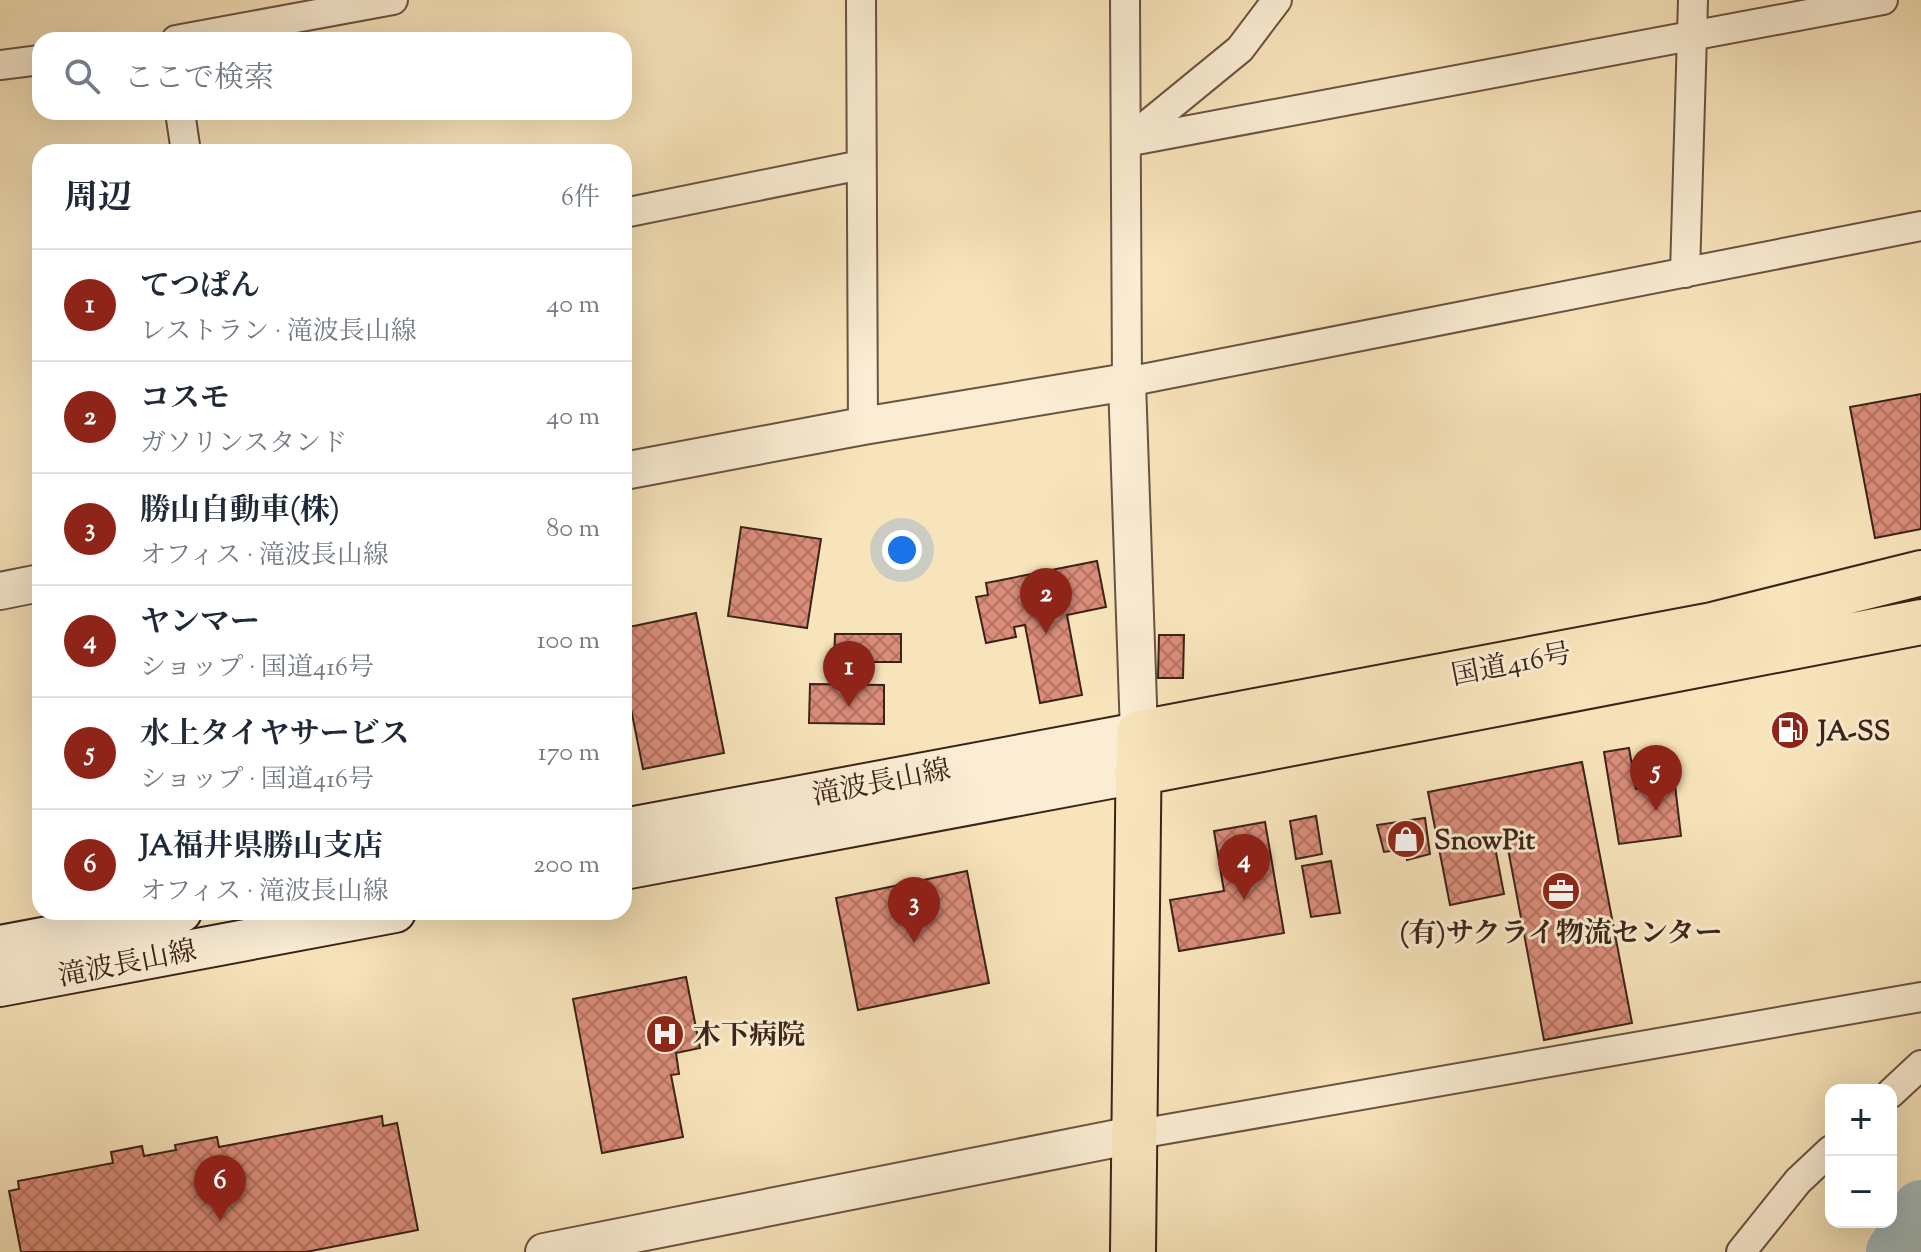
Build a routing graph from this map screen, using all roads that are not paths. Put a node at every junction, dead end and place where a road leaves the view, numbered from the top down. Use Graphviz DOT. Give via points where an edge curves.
graph roads {
  1 [pos="393,0"];
  2 [pos="861,0"];
  3 [pos="1125,0"];
  4 [pos="1277,0"];
  5 [pos="1693,0"];
  6 [pos="1883,0"];
  7 [pos="219,32"];
  8 [pos="1692,37"];
  9 [pos="32,61"];
  10 [pos="0,65"];
  11 [pos="181,120"];
  12 [pos="1126,142"];
  13 [pos="185,144"];
  14 [pos="861,165"];
  15 [pos="632,211"];
  16 [pos="1921,226"];
  17 [pos="1685,273"];
  18 [pos="1127,382"];
  19 [pos="863,426"];
  20 [pos="632,469"];
  21 [pos="1921,573"];
  22 [pos="32,585"];
  23 [pos="0,591"];
  24 [pos="1921,622"];
  25 [pos="1138,753"];
  26 [pos="632,828"];
  27 [pos="632,867"];
  28 [pos="138,920"];
  29 [pos="352,920"];
  30 [pos="0,946"];
  31 [pos="0,986"];
  32 [pos="1921,997"];
  33 [pos="1921,1065"];
  34 [pos="1897,1087"];
  35 [pos="1133,1135"];
  36 [pos="1825,1156"];
  37 [pos="544,1252"];
  38 [pos="1133,1252"];
  39 [pos="1741,1252"];
  1 -- 7 [label="street"];
  2 -- 14 [label="street"];
  3 -- 12 [label="street"];
  4 -- 12 [label="street" via="1240,49"];
  5 -- 8 [label="street"];
  6 -- 8 [label="street"];
  8 -- 12 [label="street"];
  8 -- 17 [label="street"];
  9 -- 10 [label="street"];
  11 -- 13 [label="street"];
  12 -- 18 [label="street"];
  14 -- 15 [label="street"];
  14 -- 19 [label="street"];
  16 -- 17 [label="street"];
  17 -- 18 [label="street"];
  18 -- 19 [label="street"];
  18 -- 25 [label="street"];
  19 -- 20 [label="street"];
  21 -- 25 [label="highway, 国道416号"];
  22 -- 23 [label="street"];
  24 -- 25 [label="highway, 国道416号"];
  25 -- 26 [label="main road, 滝波長山線"];
  25 -- 27 [label="main road, 滝波長山線"];
  25 -- 35 [label="highway"];
  28 -- 30 [label="main road, 滝波長山線"];
  29 -- 31 [label="main road, 滝波長山線"];
  32 -- 35 [label="street"];
  33 -- 34 [label="street"];
  35 -- 37 [label="street"];
  35 -- 38 [label="highway"];
  36 -- 39 [label="street"];
}
